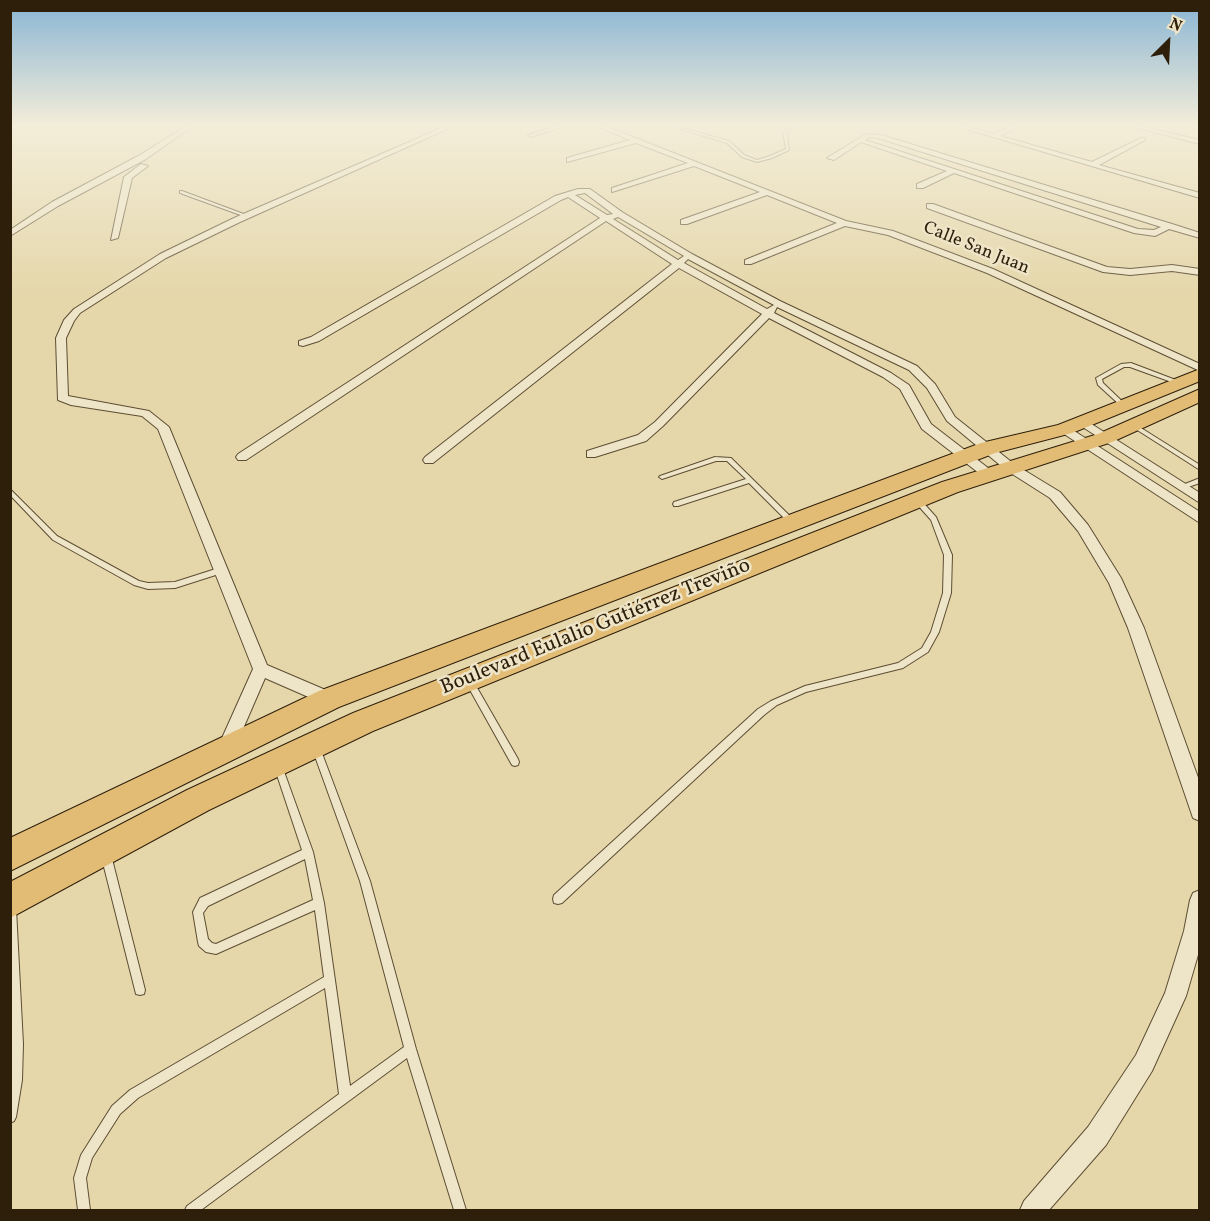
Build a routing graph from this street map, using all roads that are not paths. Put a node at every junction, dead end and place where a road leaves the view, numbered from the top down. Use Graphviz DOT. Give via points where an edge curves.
graph roads {
  1 [pos="94,183"];
  2 [pos="127,183"];
  3 [pos="322,183"];
  4 [pos="636,183"];
  5 [pos="741,183"];
  6 [pos="927,183"];
  7 [pos="990,183"];
  8 [pos="1027,183"];
  9 [pos="1156,183"];
  10 [pos="920,186"];
  11 [pos="615,190"];
  12 [pos="181,192"];
  13 [pos="766,193"];
  14 [pos="568,194"];
  15 [pos="1198,195"];
  16 [pos="930,206"];
  17 [pos="619,214"];
  18 [pos="247,216"];
  19 [pos="605,218"];
  20 [pos="684,222"];
  21 [pos="844,224"];
  22 [pos="1165,228"];
  23 [pos="10,234"];
  24 [pos="1200,236"];
  25 [pos="114,238"];
  26 [pos="1200,242"];
  27 [pos="689,256"];
  28 [pos="748,262"];
  29 [pos="677,263"];
  30 [pos="1200,272"];
  31 [pos="777,303"];
  32 [pos="767,313"];
  33 [pos="303,343"];
  34 [pos="913,368"];
  35 [pos="1200,368"];
  36 [pos="887,375"];
  37 [pos="1193,384"];
  38 [pos="1128,415"];
  39 [pos="1085,433"];
  40 [pos="977,452"];
  41 [pos="591,454"];
  42 [pos="242,457"];
  43 [pos="429,460"];
  44 [pos="1200,468"];
  45 [pos="999,470"];
  46 [pos="662,477"];
  47 [pos="750,480"];
  48 [pos="1200,480"];
  49 [pos="1182,487"];
  50 [pos="10,491"];
  51 [pos="1200,499"];
  52 [pos="917,500"];
  53 [pos="676,504"];
  54 [pos="1200,519"];
  55 [pos="793,523"];
  56 [pos="222,570"];
  57 [pos="261,669"];
  58 [pos="468,680"];
  59 [pos="329,699"];
  60 [pos="315,746"];
  61 [pos="227,747"];
  62 [pos="276,762"];
  63 [pos="515,762"];
  64 [pos="1200,812"];
  65 [pos="105,851"];
  66 [pos="308,852"];
  67 [pos="10,855"];
  68 [pos="558,899"];
  69 [pos="1200,900"];
  70 [pos="11,901"];
  71 [pos="319,903"];
  72 [pos="330,979"];
  73 [pos="140,990"];
  74 [pos="410,1049"];
  75 [pos="345,1096"];
  76 [pos="10,1117"];
  77 [pos="84,1210"];
  78 [pos="191,1210"];
  79 [pos="460,1210"];
  80 [pos="1033,1210"];
  1 -- 23 [label="street"];
  2 -- 25 [label="street"];
  3 -- 18 [label="street"];
  4 -- 11 [label="street"];
  5 -- 13 [label="street, Calle San Juan"];
  6 -- 10 [label="street"];
  7 -- 22 [label="street" via="1137,231 1149,234"];
  8 -- 22 [label="street"];
  9 -- 15 [label="street"];
  12 -- 18 [label="lane"];
  13 -- 20 [label="street"];
  13 -- 21 [label="street, Calle San Juan"];
  14 -- 17 [label="street" via="587,191"];
  14 -- 19 [label="street"];
  14 -- 33 [label="street"];
  16 -- 30 [label="street" via="1106,270 1172,268"];
  17 -- 19 [label="street"];
  17 -- 27 [label="street"];
  18 -- 56 [label="street" via="163,256 89,302 69,320 60,348 62,398 145,413 163,428"];
  19 -- 29 [label="street"];
  19 -- 42 [label="street"];
  21 -- 28 [label="street"];
  21 -- 35 [label="street, Calle San Juan" via="890,233 990,271"];
  22 -- 24 [label="street"];
  22 -- 26 [label="street"];
  27 -- 29 [label="street"];
  27 -- 31 [label="street"];
  29 -- 32 [label="street"];
  29 -- 43 [label="street"];
  31 -- 32 [label="street"];
  31 -- 34 [label="street"];
  32 -- 36 [label="street"];
  32 -- 41 [label="street" via="642,438"];
  34 -- 36 [label="street"];
  34 -- 40 [label="street" via="931,386"];
  36 -- 40 [label="street" via="905,387 926,426"];
  37 -- 38 [label="main road, Boulevard Eulalio Gutiérrez Treviño"];
  37 -- 38 [label="lane" via="1123,365 1099,378"];
  38 -- 39 [label="main road, Boulevard Eulalio Gutiérrez Treviño"];
  38 -- 44 [label="lane"];
  39 -- 40 [label="main road, Boulevard Eulalio Gutiérrez Treviño"];
  39 -- 45 [label="main road, Boulevard Eulalio Gutiérrez Treviño"];
  39 -- 49 [label="street"];
  39 -- 54 [label="street"];
  40 -- 45 [label="street"];
  40 -- 45 [label="street"];
  40 -- 55 [label="main road, Boulevard Eulalio Gutiérrez Treviño"];
  45 -- 52 [label="main road, Boulevard Eulalio Gutiérrez Treviño"];
  45 -- 64 [label="street" via="1055,495 1094,544 1136,628"];
  46 -- 47 [label="lane" via="723,458 734,462"];
  47 -- 53 [label="lane"];
  47 -- 55 [label="lane"];
  48 -- 49 [label="lane"];
  49 -- 51 [label="street"];
  50 -- 56 [label="lane" via="56,538 137,583 162,587"];
  52 -- 58 [label="main road, Boulevard Eulalio Gutiérrez Treviño"];
  52 -- 68 [label="lane" via="934,519 948,555 947,593 925,650 900,666 805,689 774,703"];
  55 -- 59 [label="main road, Boulevard Eulalio Gutiérrez Treviño"];
  56 -- 57 [label="street"];
  57 -- 59 [label="street"];
  57 -- 61 [label="street"];
  58 -- 60 [label="main road, Boulevard Eulalio Gutiérrez Treviño" via="363,722"];
  58 -- 63 [label="lane"];
  59 -- 61 [label="main road, Boulevard Eulalio Gutiérrez Treviño"];
  60 -- 62 [label="main road, Boulevard Eulalio Gutiérrez Treviño"];
  60 -- 74 [label="lane" via="365,881"];
  61 -- 67 [label="main road, Boulevard Eulalio Gutiérrez Treviño"];
  62 -- 65 [label="main road, Boulevard Eulalio Gutiérrez Treviño"];
  62 -- 66 [label="lane"];
  65 -- 70 [label="main road, Boulevard Eulalio Gutiérrez Treviño"];
  65 -- 73 [label="lane"];
  66 -- 71 [label="lane"];
  66 -- 71 [label="lane" via="204,902 198,912 203,942 216,948"];
  69 -- 80 [label="street" via="1176,996 1144,1063 1097,1136"];
  70 -- 76 [label="lane" via="17,1044"];
  71 -- 72 [label="lane"];
  72 -- 75 [label="lane"];
  72 -- 77 [label="lane" via="134,1094 116,1110 87,1155 80,1178"];
  74 -- 75 [label="lane"];
  74 -- 79 [label="lane"];
  75 -- 78 [label="lane"];
}
